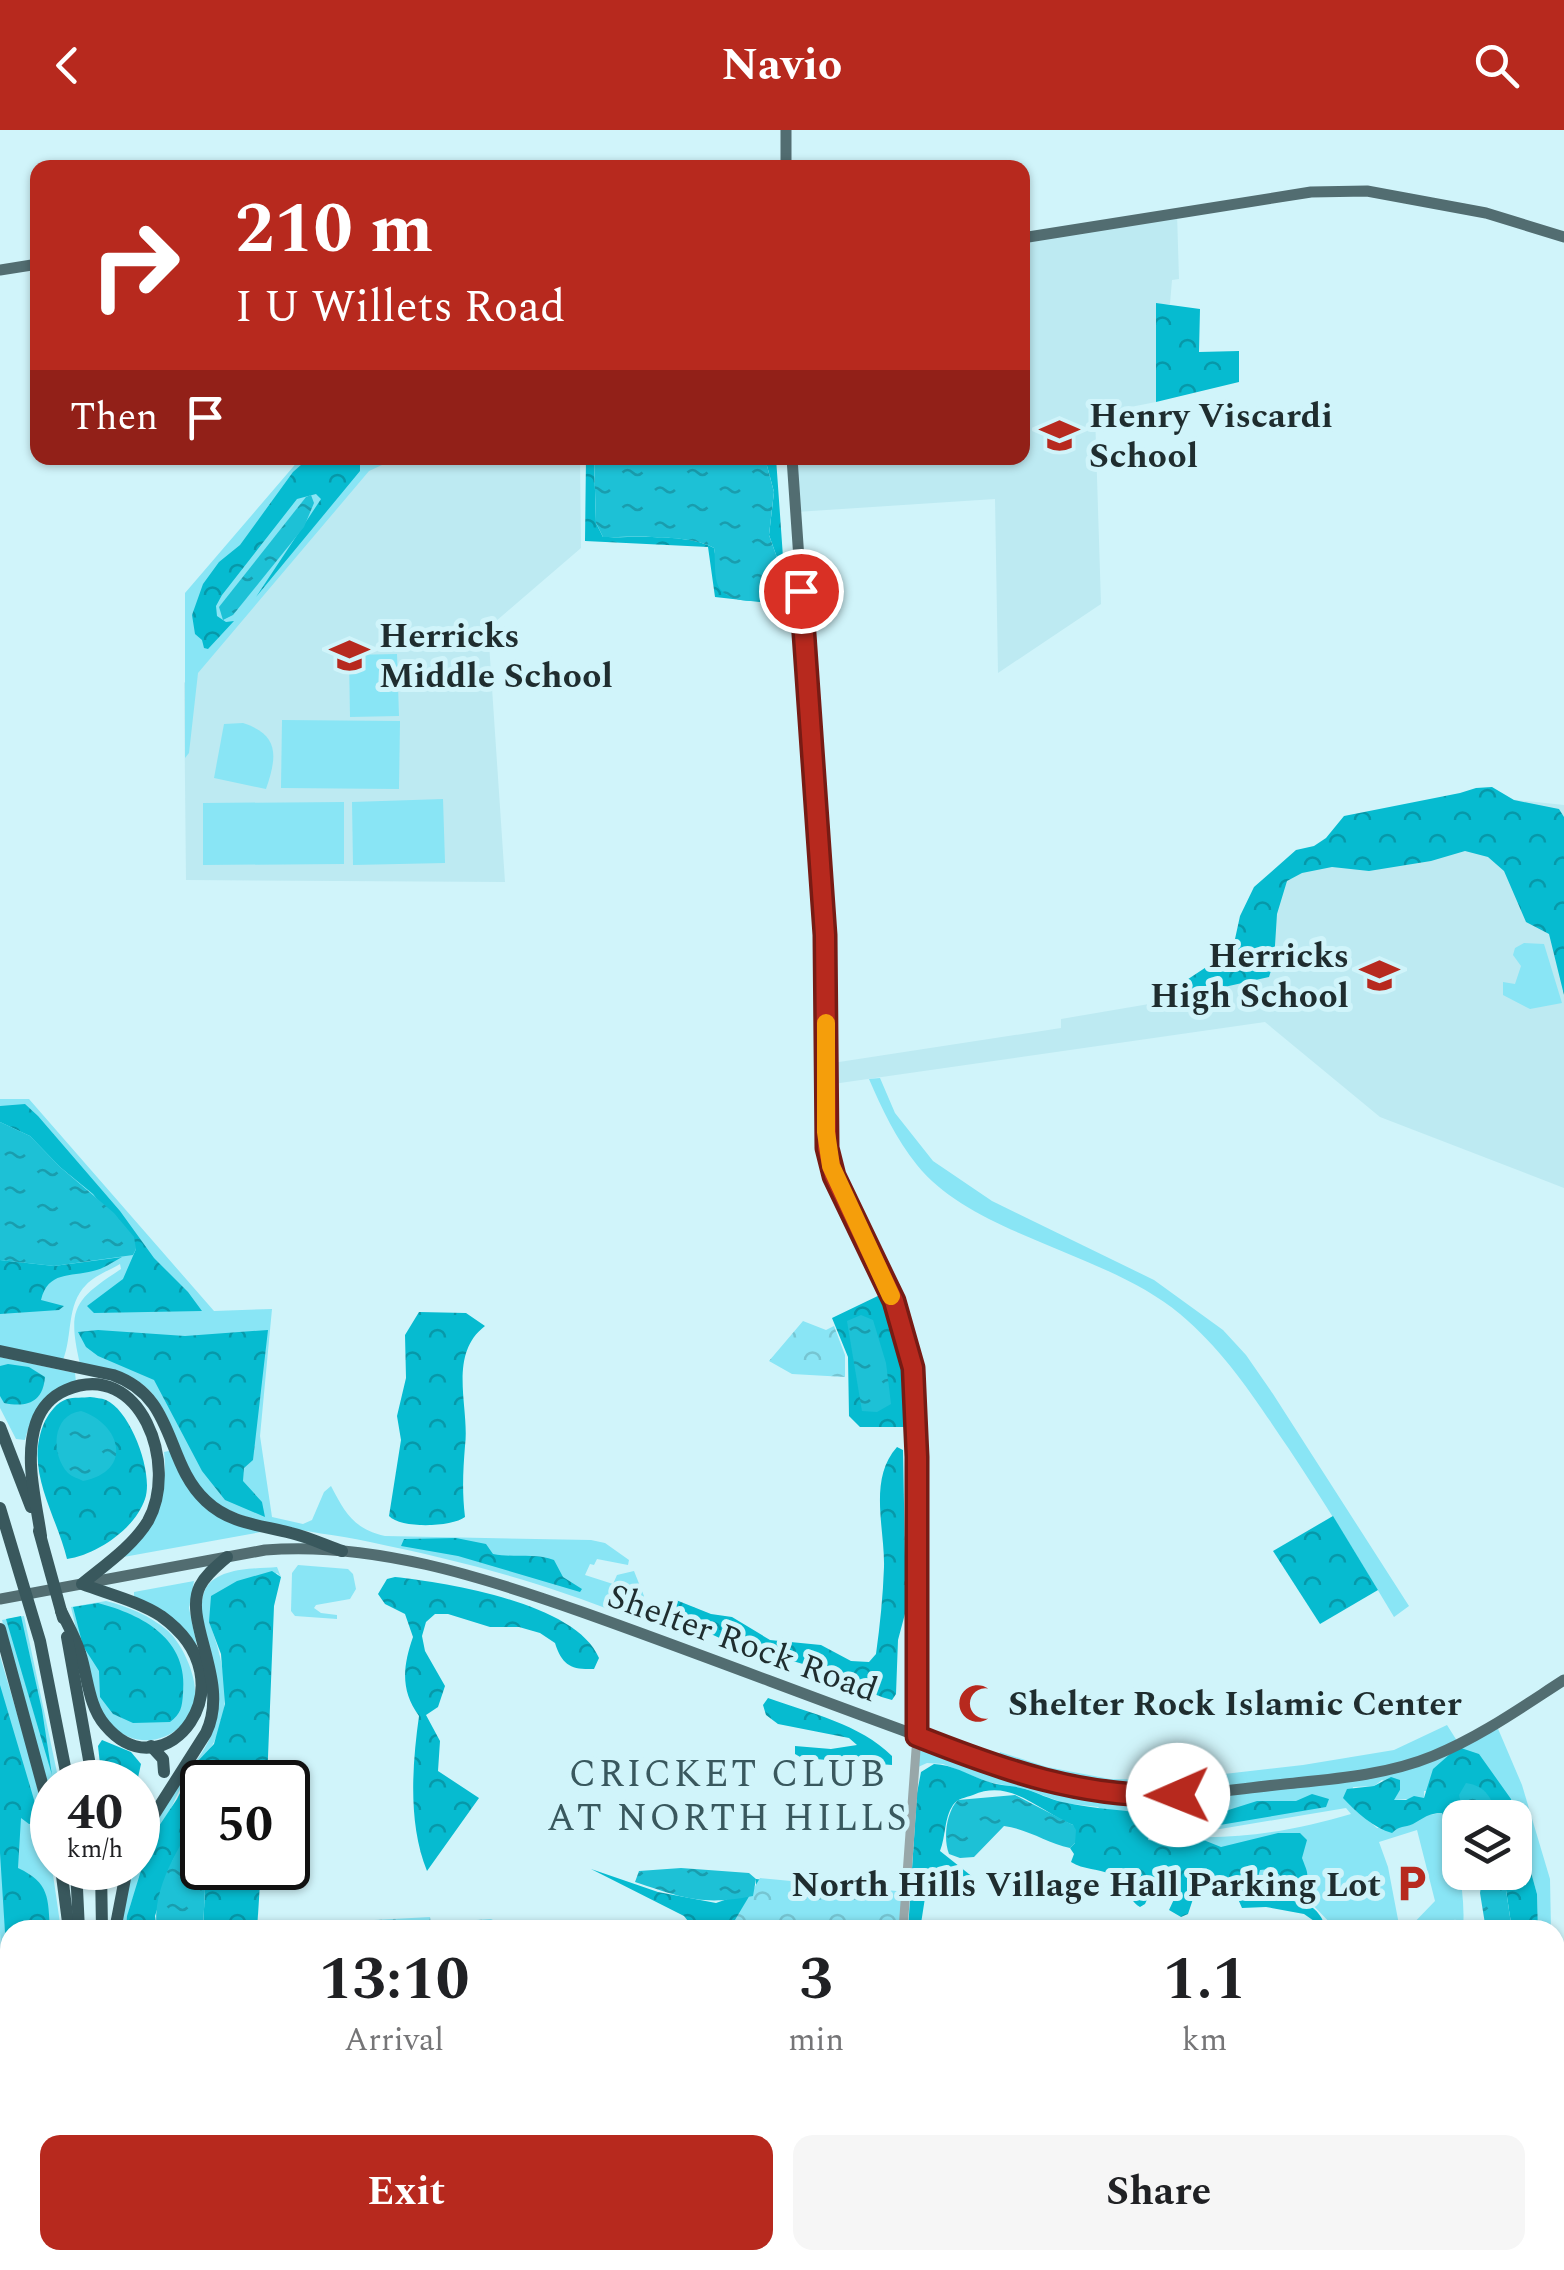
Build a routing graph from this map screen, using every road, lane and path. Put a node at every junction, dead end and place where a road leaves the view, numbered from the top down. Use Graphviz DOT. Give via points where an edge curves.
graph roads {
  1 [pos="786,130"];
  2 [pos="786,160"];
  3 [pos="1030,237"];
  4 [pos="1564,237"];
  5 [pos="30,265"];
  6 [pos="0,270"];
  7 [pos="792,465"];
  8 [pos="0,1351"];
  9 [pos="0,1427"];
  10 [pos="0,1508"];
  11 [pos="41,1536"];
  12 [pos="342,1552"];
  13 [pos="227,1557"];
  14 [pos="82,1584"];
  15 [pos="1,1599"];
  16 [pos="61,1611"];
  17 [pos="0,1628"];
  18 [pos="1564,1680"];
  19 [pos="917,1736"];
  20 [pos="151,1746"];
  21 [pos="36,1760"];
  22 [pos="64,1760"];
  23 [pos="90,1760"];
  24 [pos="164,1772"];
  25 [pos="160,1805"];
  26 [pos="64,1890"];
  27 [pos="77,1890"];
  28 [pos="101,1890"];
  29 [pos="123,1890"];
  30 [pos="68,1920"];
  31 [pos="79,1920"];
  32 [pos="102,1920"];
  33 [pos="117,1920"];
  34 [pos="904,1920"];
  1 -- 2 [label="main road"];
  3 -- 4 [label="main road" via="1352,191 1486,213"];
  5 -- 6 [label="main road"];
  7 -- 19 [label="main road" via="825,935 827,1148 894,1301 913,1368"];
  8 -- 12 [label="highway" via="130,1383 152,1401 209,1504 243,1522"];
  9 -- 11 [label="highway"];
  10 -- 22 [label="highway" via="40,1641"];
  11 -- 14 [label="highway" via="31,1455 40,1414 74,1388 117,1392 154,1438 159,1490 142,1529"];
  11 -- 16 [label="highway"];
  12 -- 13 [label="main road, Shelter Rock Road" via="284,1548"];
  12 -- 19 [label="main road, Shelter Rock Road" via="543,1598"];
  13 -- 14 [label="main road, Shelter Rock Road"];
  13 -- 25 [label="highway" via="197,1594 214,1691 211,1723"];
  14 -- 15 [label="main road, Shelter Rock Road"];
  14 -- 20 [label="highway" via="162,1617 194,1659 199,1712 182,1734"];
  16 -- 20 [label="highway" via="102,1722 124,1741"];
  16 -- 23 [label="highway"];
  17 -- 21 [label="highway"];
  18 -- 19 [label="main road, Shelter Rock Road" via="1486,1730 1405,1766 1178,1795 1079,1790"];
  19 -- 34 [label="street"];
  20 -- 24 [label="highway"];
  26 -- 30 [label="highway"];
  27 -- 31 [label="highway"];
  28 -- 32 [label="highway"];
  29 -- 33 [label="highway"];
}
